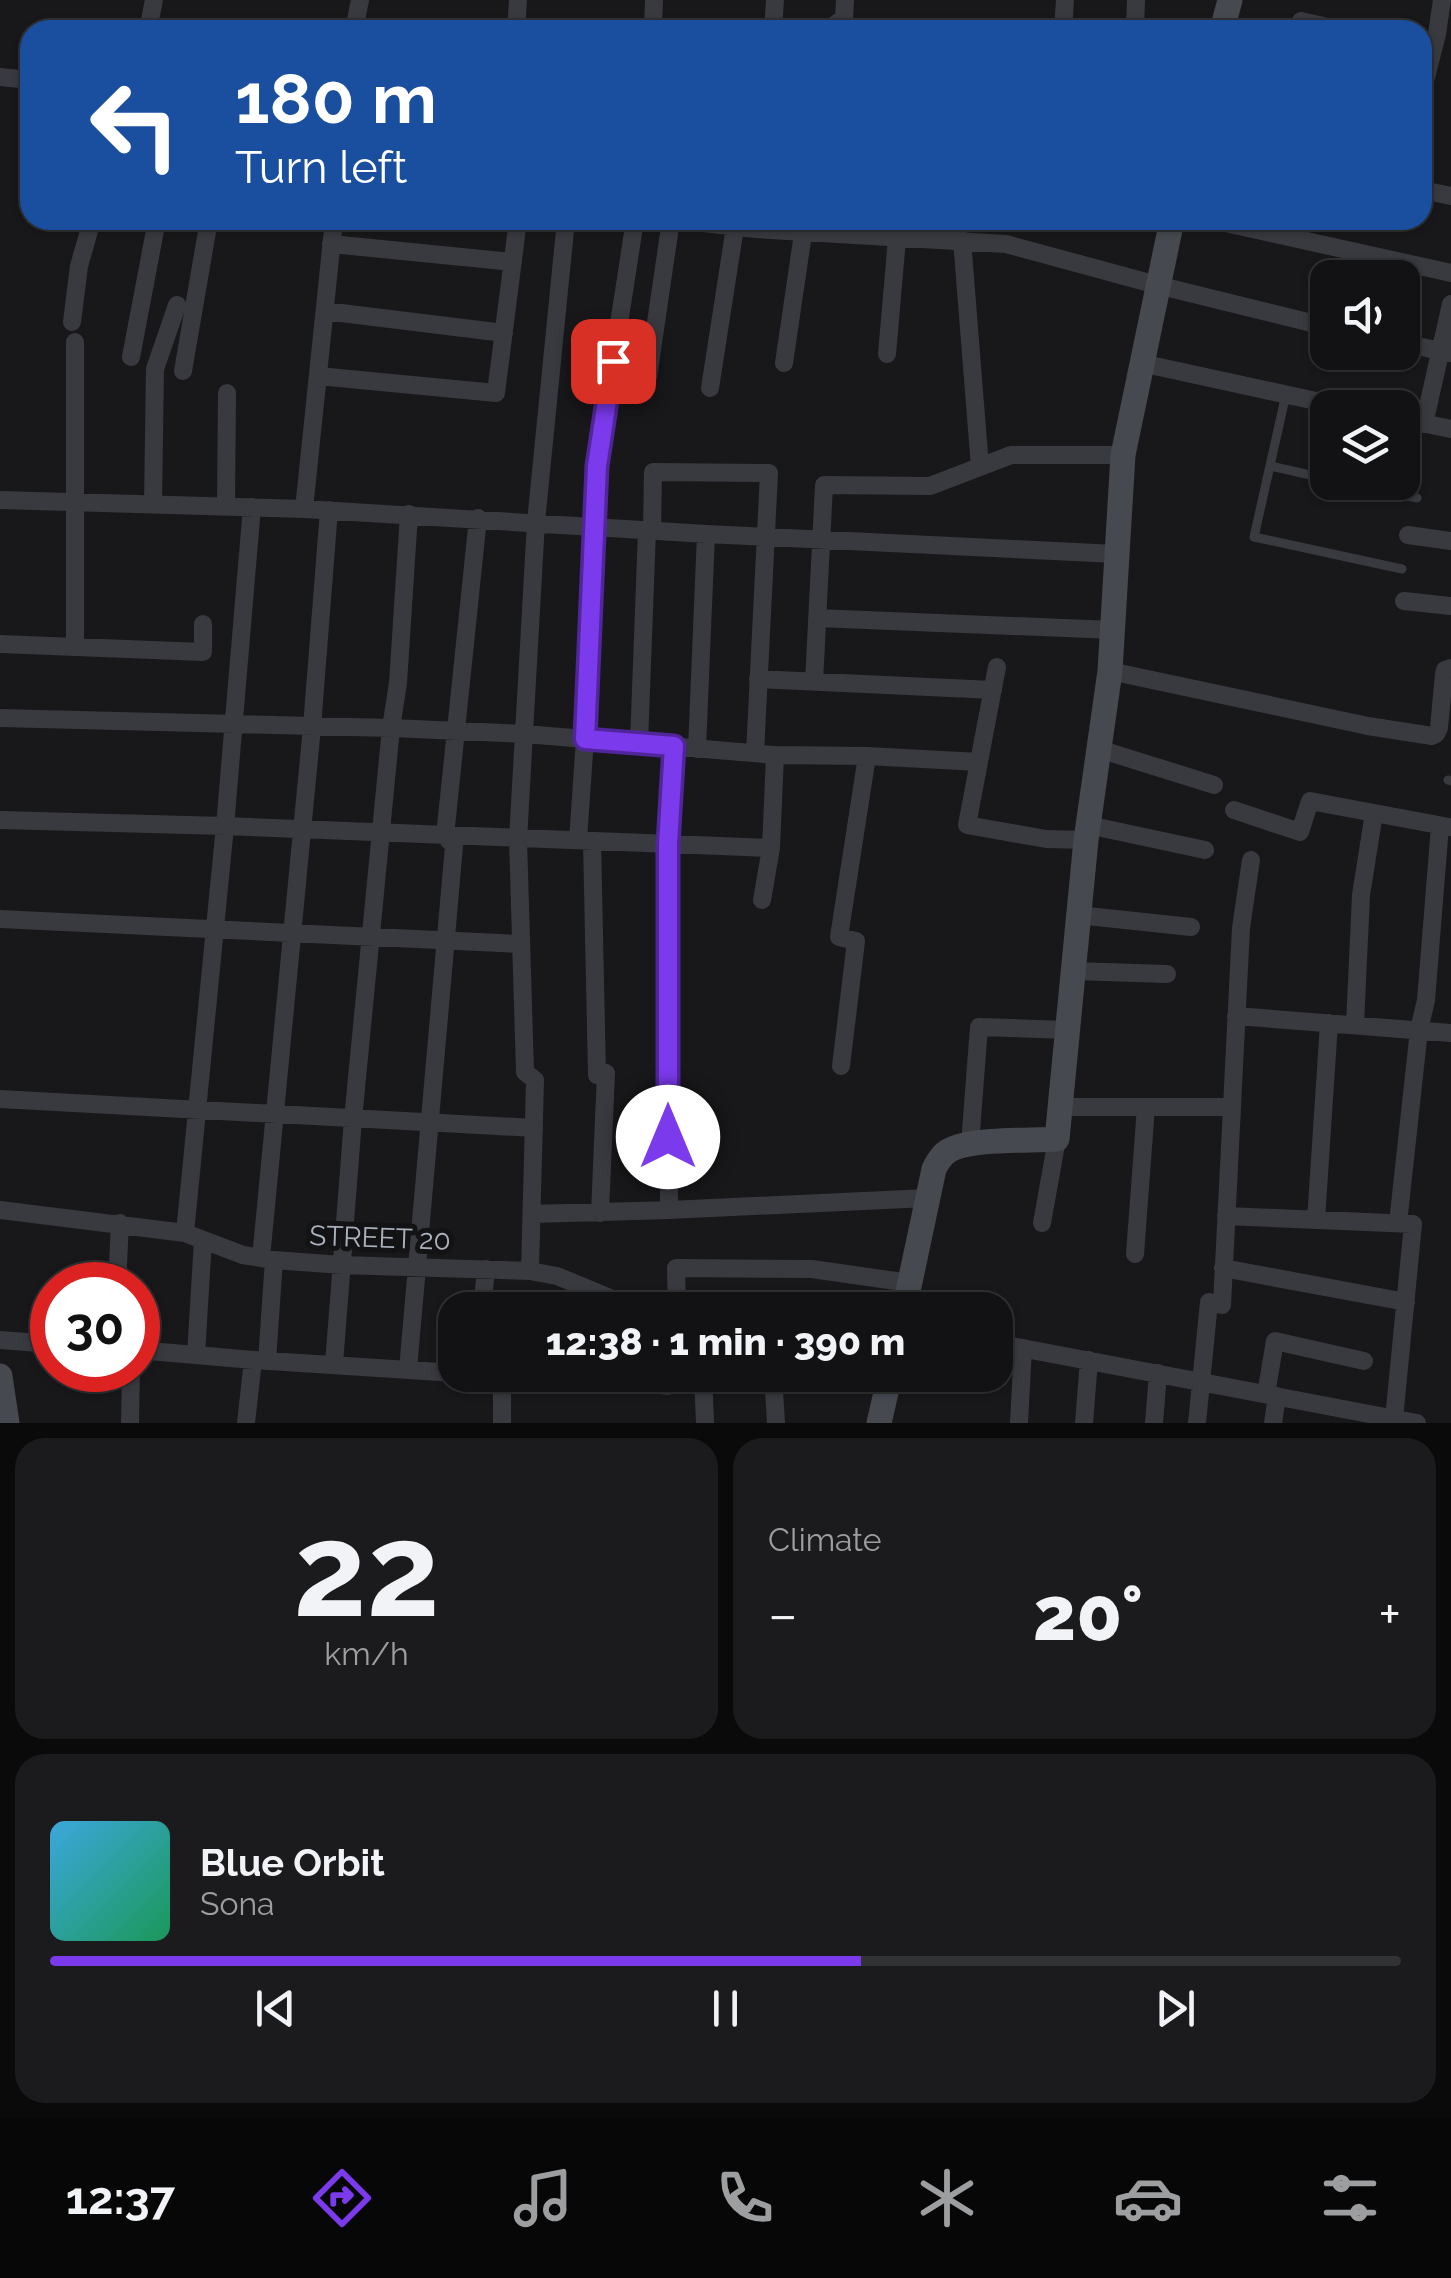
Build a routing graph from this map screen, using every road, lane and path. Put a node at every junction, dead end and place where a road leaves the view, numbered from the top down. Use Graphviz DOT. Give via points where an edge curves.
graph roads {
  1 [pos="1445,10"];
  2 [pos="1432,40"];
  3 [pos="90,230"];
  4 [pos="155,230"];
  5 [pos="207,230"];
  6 [pos="333,230"];
  7 [pos="517,230"];
  8 [pos="565,230"];
  9 [pos="633,230"];
  10 [pos="672,230"];
  11 [pos="735,230"];
  12 [pos="803,230"];
  13 [pos="862,230"];
  14 [pos="952,230"];
  15 [pos="1170,230"];
  16 [pos="1257,230"];
  17 [pos="891,232"];
  18 [pos="953,240"];
  19 [pos="331,244"];
  20 [pos="513,262"];
  21 [pos="1451,273"];
  22 [pos="1157,285"];
  23 [pos="1451,304"];
  24 [pos="177,306"];
  25 [pos="325,311"];
  26 [pos="72,322"];
  27 [pos="1310,323"];
  28 [pos="504,332"];
  29 [pos="75,342"];
  30 [pos="1420,347"];
  31 [pos="1446,352"];
  32 [pos="887,354"];
  33 [pos="131,357"];
  34 [pos="1141,362"];
  35 [pos="784,363"];
  36 [pos="184,372"];
  37 [pos="318,376"];
  38 [pos="648,377"];
  39 [pos="710,388"];
  40 [pos="228,392"];
  41 [pos="1286,394"];
  42 [pos="1310,399"];
  43 [pos="1420,423"];
  44 [pos="1424,424"];
  45 [pos="1451,429"];
  46 [pos="1123,456"];
  47 [pos="1270,466"];
  48 [pos="980,467"];
  49 [pos="1310,474"];
  50 [pos="0,500"];
  51 [pos="75,501"];
  52 [pos="153,504"];
  53 [pos="226,506"];
  54 [pos="252,506"];
  55 [pos="304,509"];
  56 [pos="329,510"];
  57 [pos="409,514"];
  58 [pos="478,518"];
  59 [pos="536,522"];
  60 [pos="594,527"];
  61 [pos="649,530"];
  62 [pos="706,534"];
  63 [pos="1408,535"];
  64 [pos="765,537"];
  65 [pos="821,540"];
  66 [pos="1451,541"];
  67 [pos="1116,554"];
  68 [pos="1402,569"];
  69 [pos="1404,600"];
  70 [pos="1451,606"];
  71 [pos="818,618"];
  72 [pos="203,624"];
  73 [pos="1113,630"];
  74 [pos="0,644"];
  75 [pos="75,645"];
  76 [pos="997,667"];
  77 [pos="1451,668"];
  78 [pos="1110,672"];
  79 [pos="758,680"];
  80 [pos="814,682"];
  81 [pos="993,690"];
  82 [pos="0,718"];
  83 [pos="234,724"];
  84 [pos="312,727"];
  85 [pos="392,728"];
  86 [pos="455,730"];
  87 [pos="525,734"];
  88 [pos="585,739"];
  89 [pos="639,744"];
  90 [pos="674,746"];
  91 [pos="696,749"];
  92 [pos="1099,749"];
  93 [pos="755,753"];
  94 [pos="776,755"];
  95 [pos="867,756"];
  96 [pos="979,762"];
  97 [pos="1214,785"];
  98 [pos="1234,810"];
  99 [pos="1374,813"];
  100 [pos="0,820"];
  101 [pos="225,826"];
  102 [pos="1446,826"];
  103 [pos="302,830"];
  104 [pos="1087,833"];
  105 [pos="381,834"];
  106 [pos="444,836"];
  107 [pos="518,839"];
  108 [pos="585,841"];
  109 [pos="668,844"];
  110 [pos="771,848"];
  111 [pos="1205,850"];
  112 [pos="1251,860"];
  113 [pos="762,900"];
  114 [pos="1078,915"];
  115 [pos="0,919"];
  116 [pos="1192,926"];
  117 [pos="214,930"];
  118 [pos="292,934"];
  119 [pos="371,938"];
  120 [pos="447,941"];
  121 [pos="520,944"];
  122 [pos="1073,971"];
  123 [pos="1166,974"];
  124 [pos="1236,1016"];
  125 [pos="1329,1023"];
  126 [pos="1355,1025"];
  127 [pos="1067,1030"];
  128 [pos="1419,1030"];
  129 [pos="1451,1033"];
  130 [pos="841,1066"];
  131 [pos="0,1099"];
  132 [pos="1060,1107"];
  133 [pos="1146,1107"];
  134 [pos="1231,1107"];
  135 [pos="196,1109"];
  136 [pos="275,1115"];
  137 [pos="353,1119"];
  138 [pos="429,1123"];
  139 [pos="534,1128"];
  140 [pos="1058,1140"];
  141 [pos="970,1144"];
  142 [pos="928,1198"];
  143 [pos="0,1210"];
  144 [pos="669,1210"];
  145 [pos="600,1212"];
  146 [pos="532,1214"];
  147 [pos="1226,1216"];
  148 [pos="1316,1220"];
  149 [pos="1042,1222"];
  150 [pos="120,1223"];
  151 [pos="1398,1223"];
  152 [pos="185,1234"];
  153 [pos="204,1240"];
  154 [pos="1135,1254"];
  155 [pos="268,1259"];
  156 [pos="118,1262"];
  157 [pos="342,1266"];
  158 [pos="418,1268"];
  159 [pos="1224,1268"];
  160 [pos="486,1270"];
  161 [pos="530,1270"];
  162 [pos="910,1283"];
  163 [pos="484,1292"];
  164 [pos="596,1292"];
  165 [pos="677,1292"];
  166 [pos="908,1292"];
  167 [pos="1406,1302"];
  168 [pos="0,1340"];
  169 [pos="30,1342"];
  170 [pos="1013,1346"];
  171 [pos="1023,1348"];
  172 [pos="160,1352"];
  173 [pos="196,1355"];
  174 [pos="1089,1360"];
  175 [pos="260,1361"];
  176 [pos="1364,1361"];
  177 [pos="334,1364"];
  178 [pos="408,1369"];
  179 [pos="438,1372"];
  180 [pos="1158,1373"];
  181 [pos="0,1376"];
  182 [pos="1202,1382"];
  183 [pos="131,1392"];
  184 [pos="502,1392"];
  185 [pos="704,1392"];
  186 [pos="775,1392"];
  187 [pos="886,1392"];
  188 [pos="1272,1395"];
  189 [pos="1339,1416"];
  190 [pos="1406,1422"];
  191 [pos="8,1423"];
  192 [pos="130,1423"];
  193 [pos="246,1423"];
  194 [pos="502,1423"];
  195 [pos="706,1423"];
  196 [pos="776,1423"];
  197 [pos="878,1423"];
  198 [pos="1019,1423"];
  199 [pos="1084,1423"];
  200 [pos="1154,1423"];
  201 [pos="1197,1423"];
  202 [pos="1273,1423"];
  1 -- 2 [label="street"];
  3 -- 26 [label="street"];
  4 -- 33 [label="street"];
  5 -- 36 [label="street"];
  6 -- 19 [label="street"];
  7 -- 20 [label="street"];
  8 -- 59 [label="street"];
  9 -- 60 [label="street" via="597,466"];
  10 -- 38 [label="street"];
  11 -- 39 [label="street"];
  12 -- 35 [label="street"];
  13 -- 17 [label="street"];
  14 -- 18 [label="street"];
  15 -- 22 [label="street"];
  16 -- 21 [label="street"];
  17 -- 18 [label="street"];
  17 -- 32 [label="street"];
  18 -- 22 [label="street" via="1006,244"];
  18 -- 48 [label="street"];
  19 -- 20 [label="street"];
  19 -- 25 [label="street"];
  20 -- 28 [label="street"];
  22 -- 27 [label="street"];
  22 -- 34 [label="street"];
  23 -- 31 [label="street"];
  24 -- 52 [label="street" via="155,369"];
  25 -- 28 [label="street"];
  25 -- 37 [label="street"];
  28 -- 37 [label="street" via="496,392"];
  29 -- 51 [label="street"];
  30 -- 31 [label="street"];
  31 -- 44 [label="street"];
  34 -- 41 [label="street"];
  34 -- 46 [label="street"];
  37 -- 55 [label="street"];
  40 -- 53 [label="street"];
  41 -- 42 [label="street"];
  41 -- 47 [label="lane"];
  43 -- 44 [label="street"];
  44 -- 45 [label="street"];
  46 -- 48 [label="street" via="1011,455"];
  46 -- 67 [label="street"];
  47 -- 49 [label="lane"];
  47 -- 68 [label="lane" via="1254,537"];
  48 -- 65 [label="street" via="930,486 824,485"];
  50 -- 51 [label="street"];
  51 -- 52 [label="street"];
  51 -- 75 [label="street"];
  52 -- 53 [label="street"];
  53 -- 54 [label="street"];
  54 -- 55 [label="street"];
  54 -- 83 [label="street"];
  55 -- 56 [label="street"];
  56 -- 57 [label="street"];
  56 -- 84 [label="street"];
  57 -- 58 [label="street"];
  57 -- 85 [label="street"];
  58 -- 59 [label="street"];
  58 -- 86 [label="street"];
  59 -- 60 [label="street"];
  59 -- 87 [label="street"];
  60 -- 61 [label="street"];
  60 -- 88 [label="street"];
  61 -- 62 [label="street"];
  61 -- 64 [label="street" via="654,472 769,474"];
  61 -- 89 [label="street"];
  62 -- 64 [label="street"];
  62 -- 91 [label="street"];
  63 -- 66 [label="street"];
  64 -- 65 [label="street"];
  64 -- 79 [label="street"];
  65 -- 67 [label="street"];
  65 -- 71 [label="street"];
  67 -- 73 [label="street"];
  69 -- 70 [label="street"];
  71 -- 73 [label="street"];
  71 -- 80 [label="street"];
  72 -- 75 [label="street" via="203,652"];
  73 -- 78 [label="street"];
  74 -- 75 [label="street"];
  76 -- 81 [label="street"];
  77 -- 78 [label="street" via="1444,674 1439,728 1432,736"];
  78 -- 92 [label="street"];
  79 -- 80 [label="street"];
  79 -- 93 [label="street"];
  80 -- 81 [label="street"];
  81 -- 96 [label="street"];
  82 -- 83 [label="street"];
  83 -- 84 [label="street"];
  83 -- 101 [label="street"];
  84 -- 85 [label="street"];
  84 -- 103 [label="street"];
  85 -- 86 [label="street"];
  85 -- 105 [label="street"];
  86 -- 87 [label="street"];
  86 -- 106 [label="street"];
  87 -- 88 [label="street"];
  87 -- 107 [label="street"];
  88 -- 89 [label="street"];
  88 -- 108 [label="street"];
  89 -- 90 [label="street"];
  90 -- 91 [label="street"];
  90 -- 109 [label="street"];
  91 -- 93 [label="street"];
  92 -- 97 [label="street"];
  92 -- 104 [label="street"];
  93 -- 94 [label="street"];
  94 -- 95 [label="street"];
  94 -- 110 [label="street"];
  95 -- 96 [label="street"];
  95 -- 130 [label="street" via="838,937 856,941"];
  96 -- 104 [label="street" via="967,825 1046,839"];
  98 -- 99 [label="street" via="1300,832 1310,801"];
  99 -- 102 [label="street"];
  99 -- 126 [label="street"];
  100 -- 101 [label="street"];
  101 -- 103 [label="street"];
  101 -- 117 [label="street"];
  102 -- 128 [label="street"];
  103 -- 105 [label="street"];
  103 -- 118 [label="street"];
  104 -- 111 [label="street"];
  104 -- 114 [label="street"];
  105 -- 106 [label="street"];
  105 -- 119 [label="street"];
  106 -- 107 [label="street"];
  106 -- 120 [label="street" via="454,846"];
  107 -- 108 [label="street"];
  107 -- 121 [label="street"];
  108 -- 109 [label="street"];
  108 -- 145 [label="street" via="597,1076 606,1073"];
  109 -- 110 [label="street"];
  109 -- 144 [label="street"];
  110 -- 113 [label="street"];
  112 -- 124 [label="street"];
  114 -- 116 [label="street"];
  114 -- 122 [label="street"];
  115 -- 117 [label="street"];
  117 -- 118 [label="street"];
  117 -- 135 [label="street"];
  118 -- 119 [label="street"];
  118 -- 136 [label="street"];
  119 -- 120 [label="street"];
  119 -- 137 [label="street"];
  120 -- 121 [label="street"];
  120 -- 138 [label="street"];
  121 -- 139 [label="street"];
  122 -- 123 [label="street"];
  122 -- 127 [label="street"];
  124 -- 125 [label="street"];
  124 -- 134 [label="street"];
  125 -- 126 [label="street"];
  125 -- 148 [label="street"];
  126 -- 128 [label="street"];
  127 -- 132 [label="street"];
  127 -- 141 [label="street" via="979,1027"];
  128 -- 129 [label="street"];
  128 -- 151 [label="street"];
  131 -- 135 [label="street"];
  132 -- 133 [label="street"];
  132 -- 140 [label="street"];
  133 -- 134 [label="street"];
  133 -- 154 [label="street"];
  134 -- 147 [label="street"];
  135 -- 136 [label="street"];
  135 -- 152 [label="street"];
  136 -- 137 [label="street"];
  136 -- 155 [label="street"];
  137 -- 138 [label="street"];
  137 -- 157 [label="street"];
  138 -- 139 [label="street"];
  138 -- 158 [label="street"];
  139 -- 146 [label="street"];
  140 -- 141 [label="street"];
  140 -- 149 [label="street"];
  141 -- 142 [label="street" via="942,1156"];
  142 -- 144 [label="street"];
  142 -- 162 [label="street"];
  143 -- 150 [label="street, STREET 20"];
  144 -- 145 [label="street"];
  145 -- 146 [label="street"];
  146 -- 161 [label="street"];
  147 -- 148 [label="street"];
  147 -- 159 [label="street"];
  148 -- 151 [label="street"];
  150 -- 152 [label="street, STREET 20"];
  150 -- 156 [label="street"];
  151 -- 167 [label="street" via="1414,1224"];
  152 -- 153 [label="street, STREET 20"];
  153 -- 155 [label="street, STREET 20"];
  153 -- 173 [label="street"];
  155 -- 157 [label="street, STREET 20"];
  155 -- 175 [label="street"];
  157 -- 158 [label="street, STREET 20"];
  157 -- 177 [label="street"];
  158 -- 160 [label="street, STREET 20"];
  158 -- 178 [label="street"];
  159 -- 167 [label="street"];
  159 -- 182 [label="street" via="1222,1305 1209,1302"];
  160 -- 161 [label="street, STREET 20"];
  160 -- 163 [label="street"];
  161 -- 164 [label="street, STREET 20"];
  162 -- 165 [label="street" via="812,1269 676,1268"];
  162 -- 166 [label="street"];
  167 -- 190 [label="street"];
  168 -- 169 [label="street"];
  170 -- 171 [label="street"];
  171 -- 174 [label="street"];
  171 -- 198 [label="street"];
  172 -- 173 [label="street"];
  173 -- 175 [label="street"];
  174 -- 180 [label="street"];
  174 -- 199 [label="street"];
  175 -- 177 [label="street"];
  175 -- 193 [label="street"];
  176 -- 188 [label="street" via="1275,1341"];
  177 -- 178 [label="street"];
  178 -- 179 [label="street"];
  180 -- 182 [label="street"];
  180 -- 200 [label="street"];
  181 -- 191 [label="street"];
  182 -- 188 [label="street"];
  182 -- 201 [label="street"];
  183 -- 192 [label="street"];
  184 -- 194 [label="street"];
  185 -- 195 [label="street"];
  186 -- 196 [label="street"];
  187 -- 197 [label="street"];
  188 -- 189 [label="street"];
  188 -- 202 [label="street"];
  189 -- 190 [label="street"];
}
